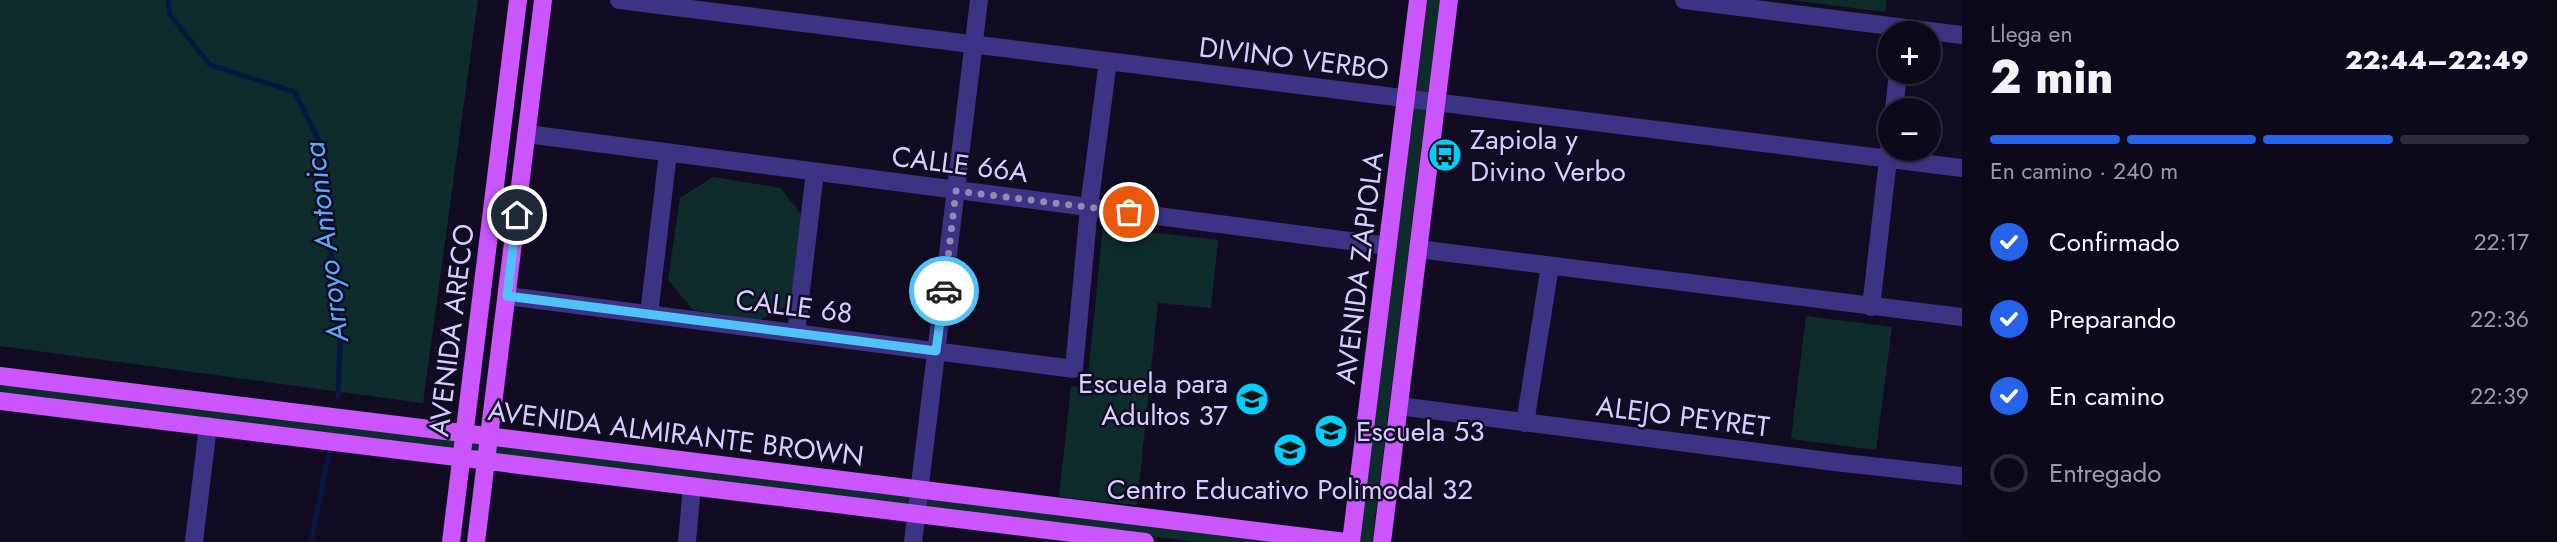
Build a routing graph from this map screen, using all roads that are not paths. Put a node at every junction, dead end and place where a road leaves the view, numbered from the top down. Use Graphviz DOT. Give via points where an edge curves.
graph roads {
  1 [pos="519,0"];
  2 [pos="543,0"];
  3 [pos="620,0"];
  4 [pos="979,0"];
  5 [pos="1418,0"];
  6 [pos="1449,0"];
  7 [pos="1684,0"];
  8 [pos="1878,27"];
  9 [pos="1941,33"];
  10 [pos="1962,35"];
  11 [pos="974,44"];
  12 [pos="1108,61"];
  13 [pos="1406,99"];
  14 [pos="1436,103"];
  15 [pos="527,134"];
  16 [pos="1878,150"];
  17 [pos="667,153"];
  18 [pos="1888,161"];
  19 [pos="1932,161"];
  20 [pos="1962,168"];
  21 [pos="816,172"];
  22 [pos="956,191"];
  23 [pos="1089,207"];
  24 [pos="1388,246"];
  25 [pos="1418,250"];
  26 [pos="1550,266"];
  27 [pos="507,296"];
  28 [pos="1871,307"];
  29 [pos="649,314"];
  30 [pos="1962,317"];
  31 [pos="796,333"];
  32 [pos="936,351"];
  33 [pos="0,376"];
  34 [pos="0,401"];
  35 [pos="1399,406"];
  36 [pos="1525,423"];
  37 [pos="208,426"];
  38 [pos="465,433"];
  39 [pos="489,436"];
  40 [pos="462,458"];
  41 [pos="486,461"];
  42 [pos="1962,476"];
  43 [pos="692,486"];
  44 [pos="919,490"];
  45 [pos="916,514"];
  46 [pos="194,542"];
  47 [pos="451,542"];
  48 [pos="476,542"];
  49 [pos="687,542"];
  50 [pos="913,542"];
  51 [pos="1145,542"];
  52 [pos="1349,542"];
  53 [pos="1382,542"];
  1 -- 38 [label="main road, AVENIDA ARECO"];
  2 -- 15 [label="main road, AVENIDA ARECO"];
  3 -- 11 [label="street, DIVINO VERBO"];
  4 -- 11 [label="street"];
  5 -- 13 [label="main road, AVENIDA ZAPIOLA"];
  6 -- 14 [label="main road, AVENIDA ZAPIOLA"];
  7 -- 8 [label="street"];
  9 -- 10 [label="street"];
  11 -- 12 [label="street, DIVINO VERBO"];
  11 -- 22 [label="street"];
  12 -- 13 [label="street, DIVINO VERBO"];
  12 -- 23 [label="street"];
  13 -- 14 [label="street, DIVINO VERBO"];
  13 -- 24 [label="main road, AVENIDA ZAPIOLA"];
  14 -- 16 [label="street, DIVINO VERBO"];
  14 -- 25 [label="main road, AVENIDA ZAPIOLA"];
  15 -- 17 [label="street, CALLE 66A"];
  15 -- 27 [label="main road, AVENIDA ARECO"];
  17 -- 21 [label="street, CALLE 66A"];
  17 -- 29 [label="street"];
  18 -- 28 [label="street"];
  19 -- 20 [label="street, DIVINO VERBO"];
  21 -- 22 [label="street, CALLE 66A"];
  21 -- 31 [label="street"];
  22 -- 23 [label="street, CALLE 66A"];
  22 -- 32 [label="street"];
  23 -- 24 [label="street, CALLE 66A"];
  23 -- 32 [label="street, CALLE 68" via="1074,369"];
  24 -- 52 [label="main road, AVENIDA ZAPIOLA"];
  25 -- 26 [label="street"];
  25 -- 35 [label="main road, AVENIDA ZAPIOLA"];
  26 -- 28 [label="street"];
  26 -- 36 [label="street"];
  27 -- 29 [label="street, CALLE 68"];
  27 -- 39 [label="main road, AVENIDA ARECO"];
  28 -- 30 [label="street"];
  29 -- 31 [label="street, CALLE 68"];
  31 -- 32 [label="street, CALLE 68"];
  32 -- 44 [label="street"];
  33 -- 38 [label="main road, AVENIDA ALMIRANTE BROWN"];
  34 -- 37 [label="main road, AVENIDA ALMIRANTE BROWN"];
  35 -- 36 [label="street, ALEJO PEYRET"];
  35 -- 53 [label="main road, AVENIDA ZAPIOLA"];
  36 -- 42 [label="street, ALEJO PEYRET"];
  37 -- 40 [label="main road, AVENIDA ALMIRANTE BROWN"];
  37 -- 46 [label="street"];
  38 -- 39 [label="main road, AVENIDA ALMIRANTE BROWN"];
  38 -- 40 [label="main road, AVENIDA ARECO"];
  39 -- 41 [label="main road, AVENIDA ARECO"];
  39 -- 44 [label="main road, AVENIDA ALMIRANTE BROWN"];
  40 -- 41 [label="main road, AVENIDA ALMIRANTE BROWN"];
  40 -- 47 [label="main road, AVENIDA ARECO"];
  41 -- 43 [label="main road, AVENIDA ALMIRANTE BROWN"];
  41 -- 48 [label="main road, AVENIDA ARECO"];
  43 -- 45 [label="main road, AVENIDA ALMIRANTE BROWN"];
  43 -- 49 [label="street"];
  44 -- 45 [label="street"];
  44 -- 52 [label="main road, AVENIDA ALMIRANTE BROWN"];
  45 -- 50 [label="street"];
  45 -- 51 [label="main road, AVENIDA ALMIRANTE BROWN"];
}
